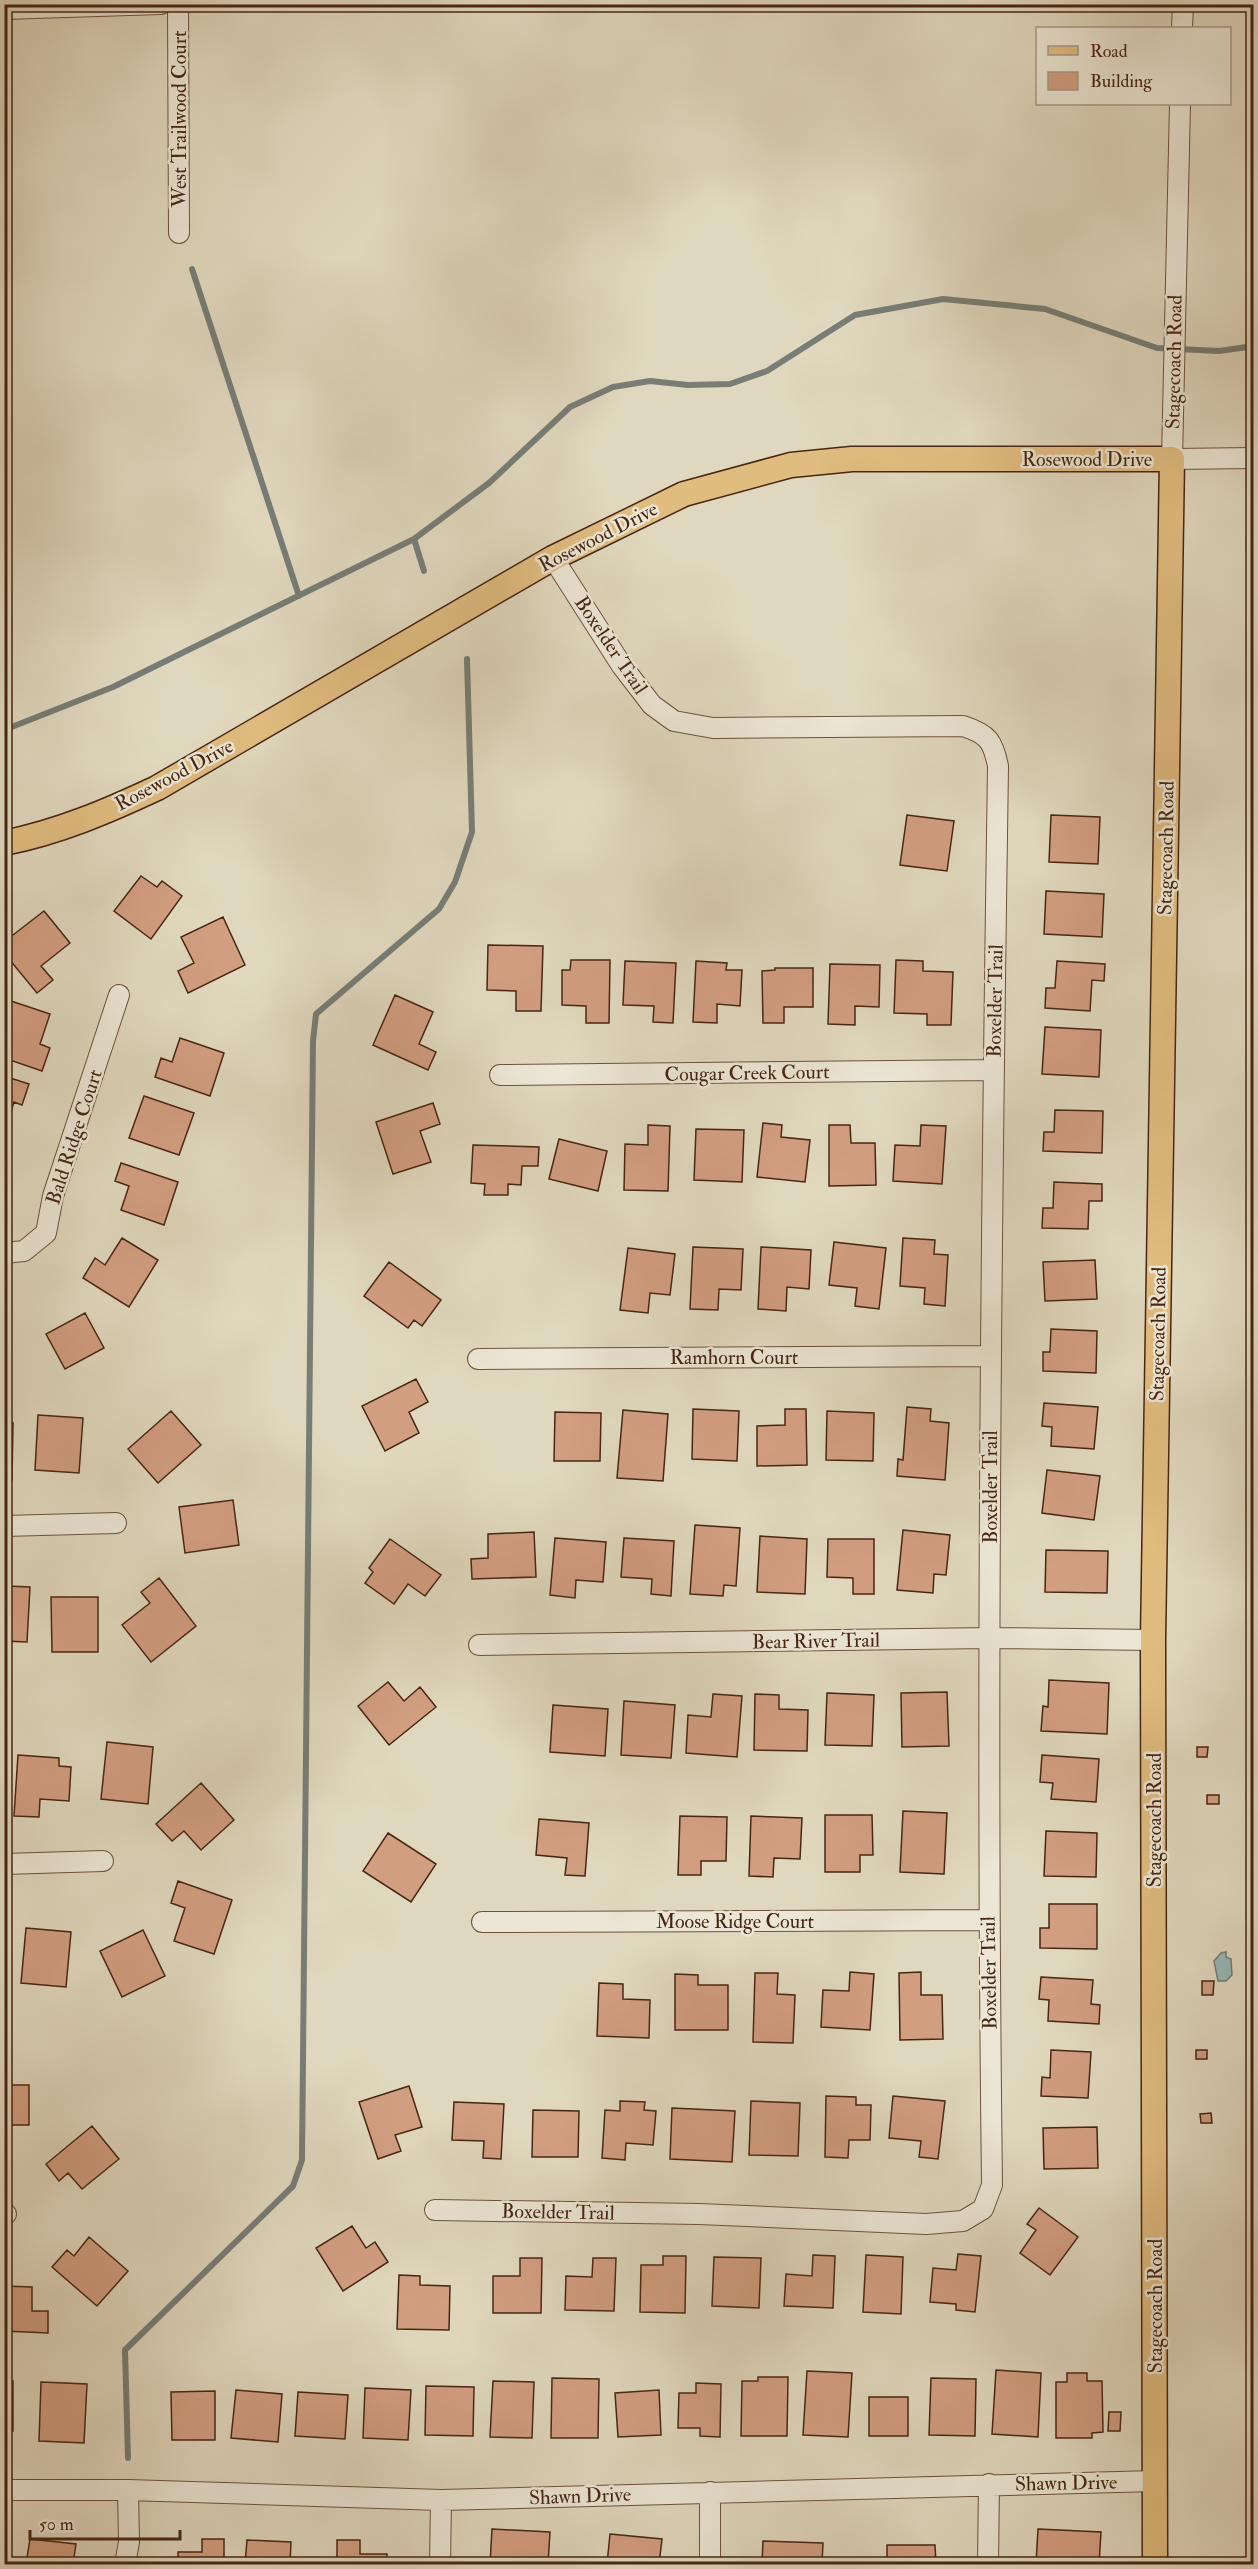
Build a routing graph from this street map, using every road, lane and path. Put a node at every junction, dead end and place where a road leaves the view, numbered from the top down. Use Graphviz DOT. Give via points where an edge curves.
graph roads {
  1 [pos="162,4"];
  2 [pos="178,4"];
  3 [pos="1183,4"];
  4 [pos="4,9"];
  5 [pos="1182,27"];
  6 [pos="1180,105"];
  7 [pos="179,233"];
  8 [pos="1254,458"];
  9 [pos="1172,459"];
  10 [pos="553,558"];
  11 [pos="4,843"];
  12 [pos="119,995"];
  13 [pos="994,1070"];
  14 [pos="500,1075"];
  15 [pos="4,1253"];
  16 [pos="990,1356"];
  17 [pos="478,1359"];
  18 [pos="116,1523"];
  19 [pos="4,1526"];
  20 [pos="990,1638"];
  21 [pos="1153,1640"];
  22 [pos="479,1645"];
  23 [pos="103,1861"];
  24 [pos="4,1864"];
  25 [pos="989,1920"];
  26 [pos="482,1922"];
  27 [pos="435,2210"];
  28 [pos="1155,2481"];
  29 [pos="989,2484"];
  30 [pos="4,2490"];
  31 [pos="129,2490"];
  32 [pos="710,2492"];
  33 [pos="441,2500"];
  34 [pos="125,2565"];
  35 [pos="440,2565"];
  36 [pos="710,2565"];
  37 [pos="988,2565"];
  38 [pos="1155,2565"];
  1 -- 4 [label="street"];
  2 -- 7 [label="street, West Trailwood Court"];
  3 -- 5 [label="street"];
  6 -- 9 [label="street, Stagecoach Road"];
  8 -- 9 [label="street, Rosewood Drive"];
  9 -- 10 [label="main road, Rosewood Drive" via="852,459 791,465 684,494"];
  9 -- 21 [label="main road, Stagecoach Road"];
  10 -- 11 [label="main road, Rosewood Drive" via="158,788 97,817"];
  10 -- 13 [label="street, Boxelder Trail" via="622,666 652,705 674,721 713,728 963,726 981,732 994,746 998,766"];
  12 -- 15 [label="street, Bald Ridge Court" via="53,1196 46,1233 24,1251"];
  13 -- 14 [label="street, Cougar Creek Court"];
  13 -- 16 [label="street, Boxelder Trail"];
  16 -- 17 [label="street, Ramhorn Court"];
  16 -- 20 [label="street, Boxelder Trail"];
  18 -- 19 [label="street"];
  20 -- 21 [label="street, Bear River Trail"];
  20 -- 22 [label="street, Bear River Trail"];
  20 -- 25 [label="street, Boxelder Trail"];
  21 -- 28 [label="main road, Stagecoach Road"];
  23 -- 24 [label="street"];
  25 -- 26 [label="street, Moose Ridge Court"];
  25 -- 27 [label="street, Boxelder Trail" via="992,2185 983,2209 963,2221 926,2224 699,2214"];
  28 -- 29 [label="street, Shawn Drive"];
  28 -- 38 [label="main road, Stagecoach Road"];
  29 -- 32 [label="street, Shawn Drive"];
  29 -- 37 [label="street"];
  30 -- 31 [label="street, Shawn Drive"];
  31 -- 33 [label="street, Shawn Drive"];
  31 -- 34 [label="street"];
  32 -- 33 [label="street, Shawn Drive"];
  32 -- 36 [label="street"];
  33 -- 35 [label="street"];
}
